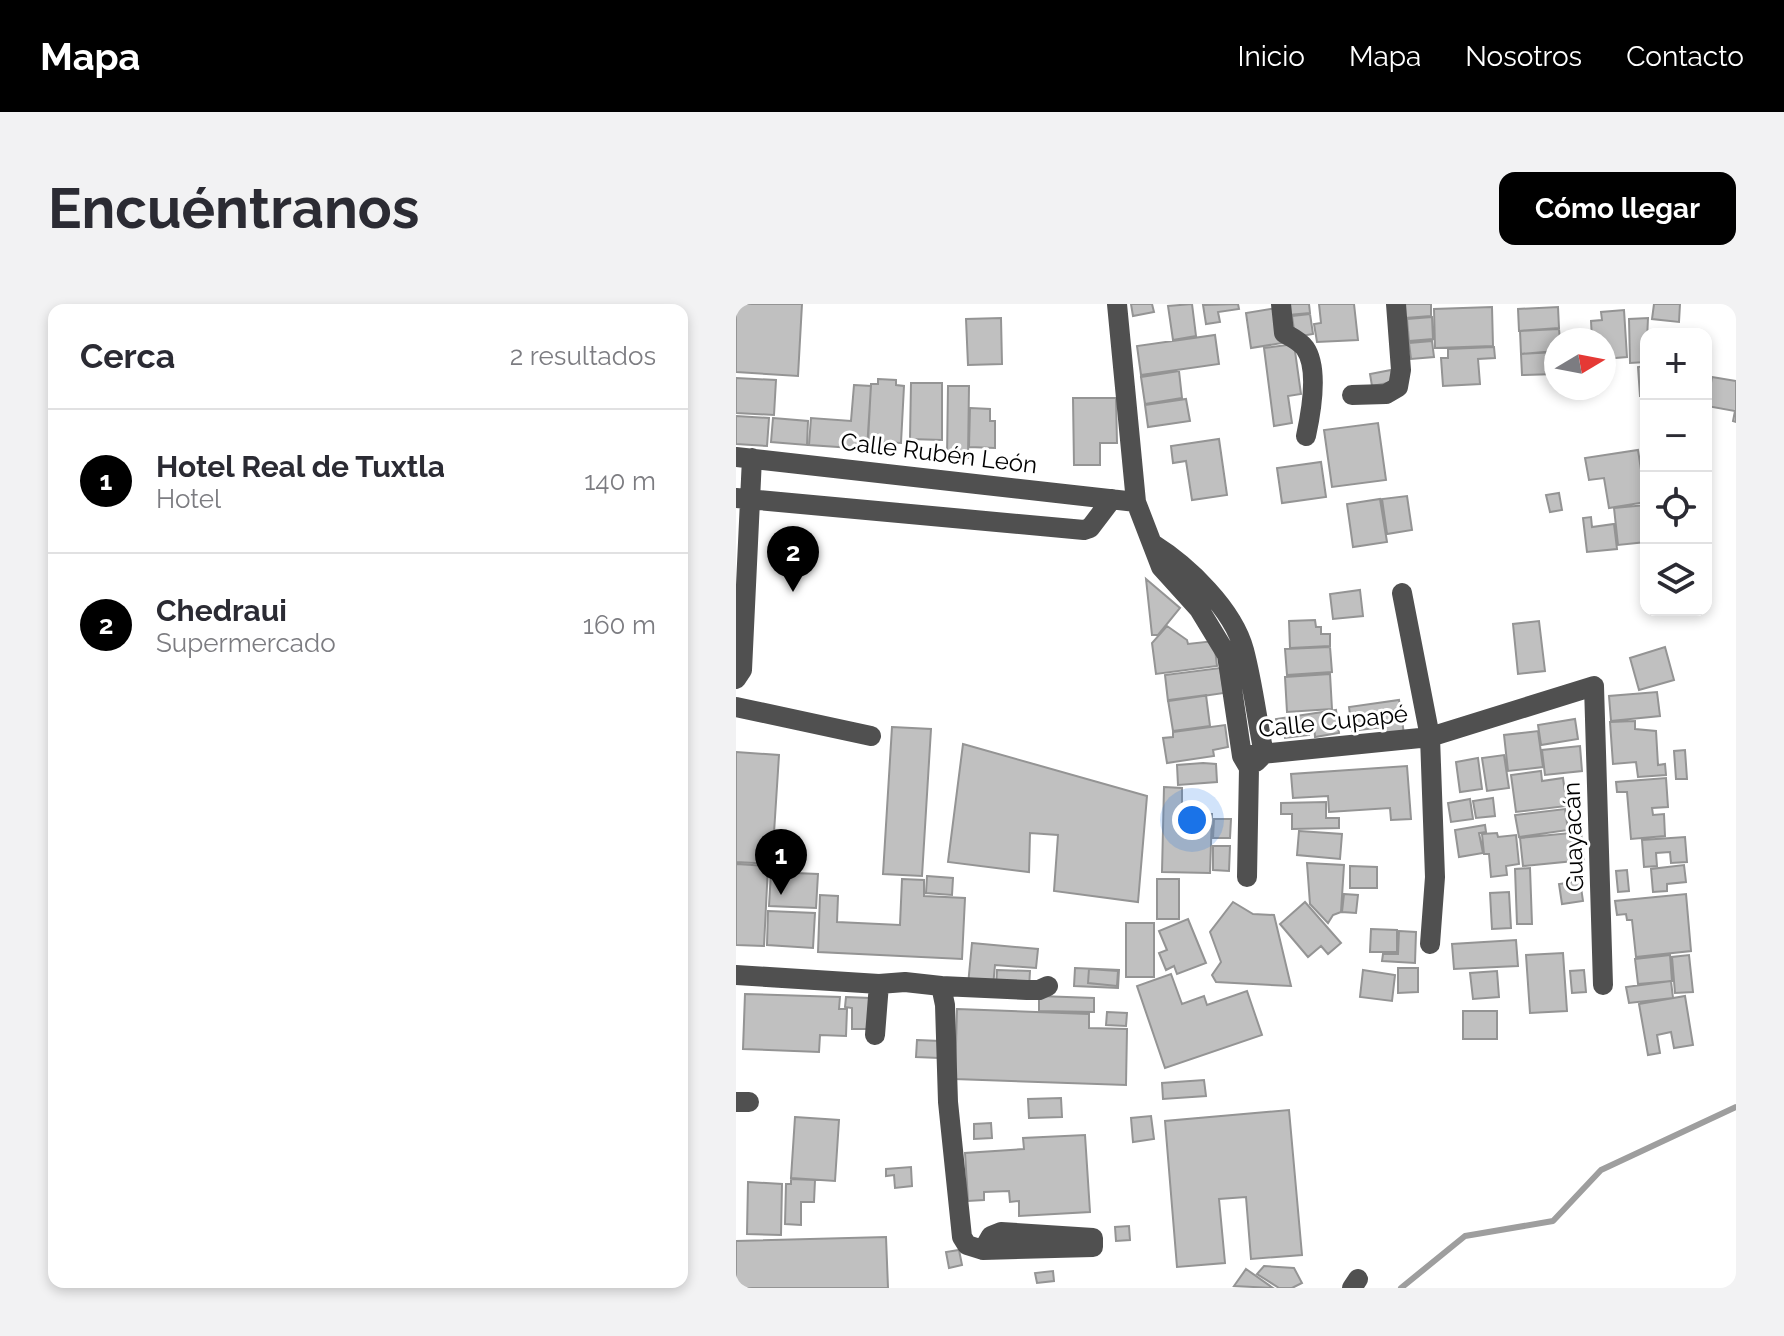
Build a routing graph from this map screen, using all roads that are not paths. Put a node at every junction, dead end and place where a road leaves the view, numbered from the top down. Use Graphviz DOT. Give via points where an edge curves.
graph roads {
  1 [pos="1117,304"];
  2 [pos="1281,304"];
  3 [pos="1396,304"];
  4 [pos="1352,395"];
  5 [pos="1306,436"];
  6 [pos="744,457"];
  7 [pos="743,498"];
  8 [pos="1112,499"];
  9 [pos="1136,502"];
  10 [pos="1402,593"];
  11 [pos="736,679"];
  12 [pos="1594,686"];
  13 [pos="736,707"];
  14 [pos="871,736"];
  15 [pos="1430,737"];
  16 [pos="1251,760"];
  17 [pos="1247,877"];
  18 [pos="1430,944"];
  19 [pos="736,975"];
  20 [pos="879,984"];
  21 [pos="1603,985"];
  22 [pos="941,986"];
  23 [pos="1048,986"];
  24 [pos="875,1035"];
  25 [pos="983,1250"];
  1 -- 9 [label="street"];
  2 -- 5 [label="street" via="1284,333 1307,350 1313,387"];
  3 -- 4 [label="street" via="1398,387 1386,394"];
  6 -- 7 [label="street"];
  6 -- 8 [label="street, Calle Rubén León"];
  7 -- 8 [label="street" via="1084,530"];
  7 -- 11 [label="street" via="742,670"];
  8 -- 9 [label="street, Calle Rubén León"];
  9 -- 16 [label="street" via="1161,567 1199,609 1227,655"];
  10 -- 15 [label="street"];
  12 -- 15 [label="street, Calle Cupapé"];
  12 -- 21 [label="street, Guayacán"];
  13 -- 14 [label="street"];
  15 -- 16 [label="street, Calle Cupapé"];
  15 -- 18 [label="street" via="1435,877"];
  16 -- 17 [label="street"];
  19 -- 20 [label="street"];
  20 -- 22 [label="street"];
  20 -- 24 [label="street"];
  22 -- 23 [label="street"];
  22 -- 25 [label="street" via="962,1237 967,1245"];
}
